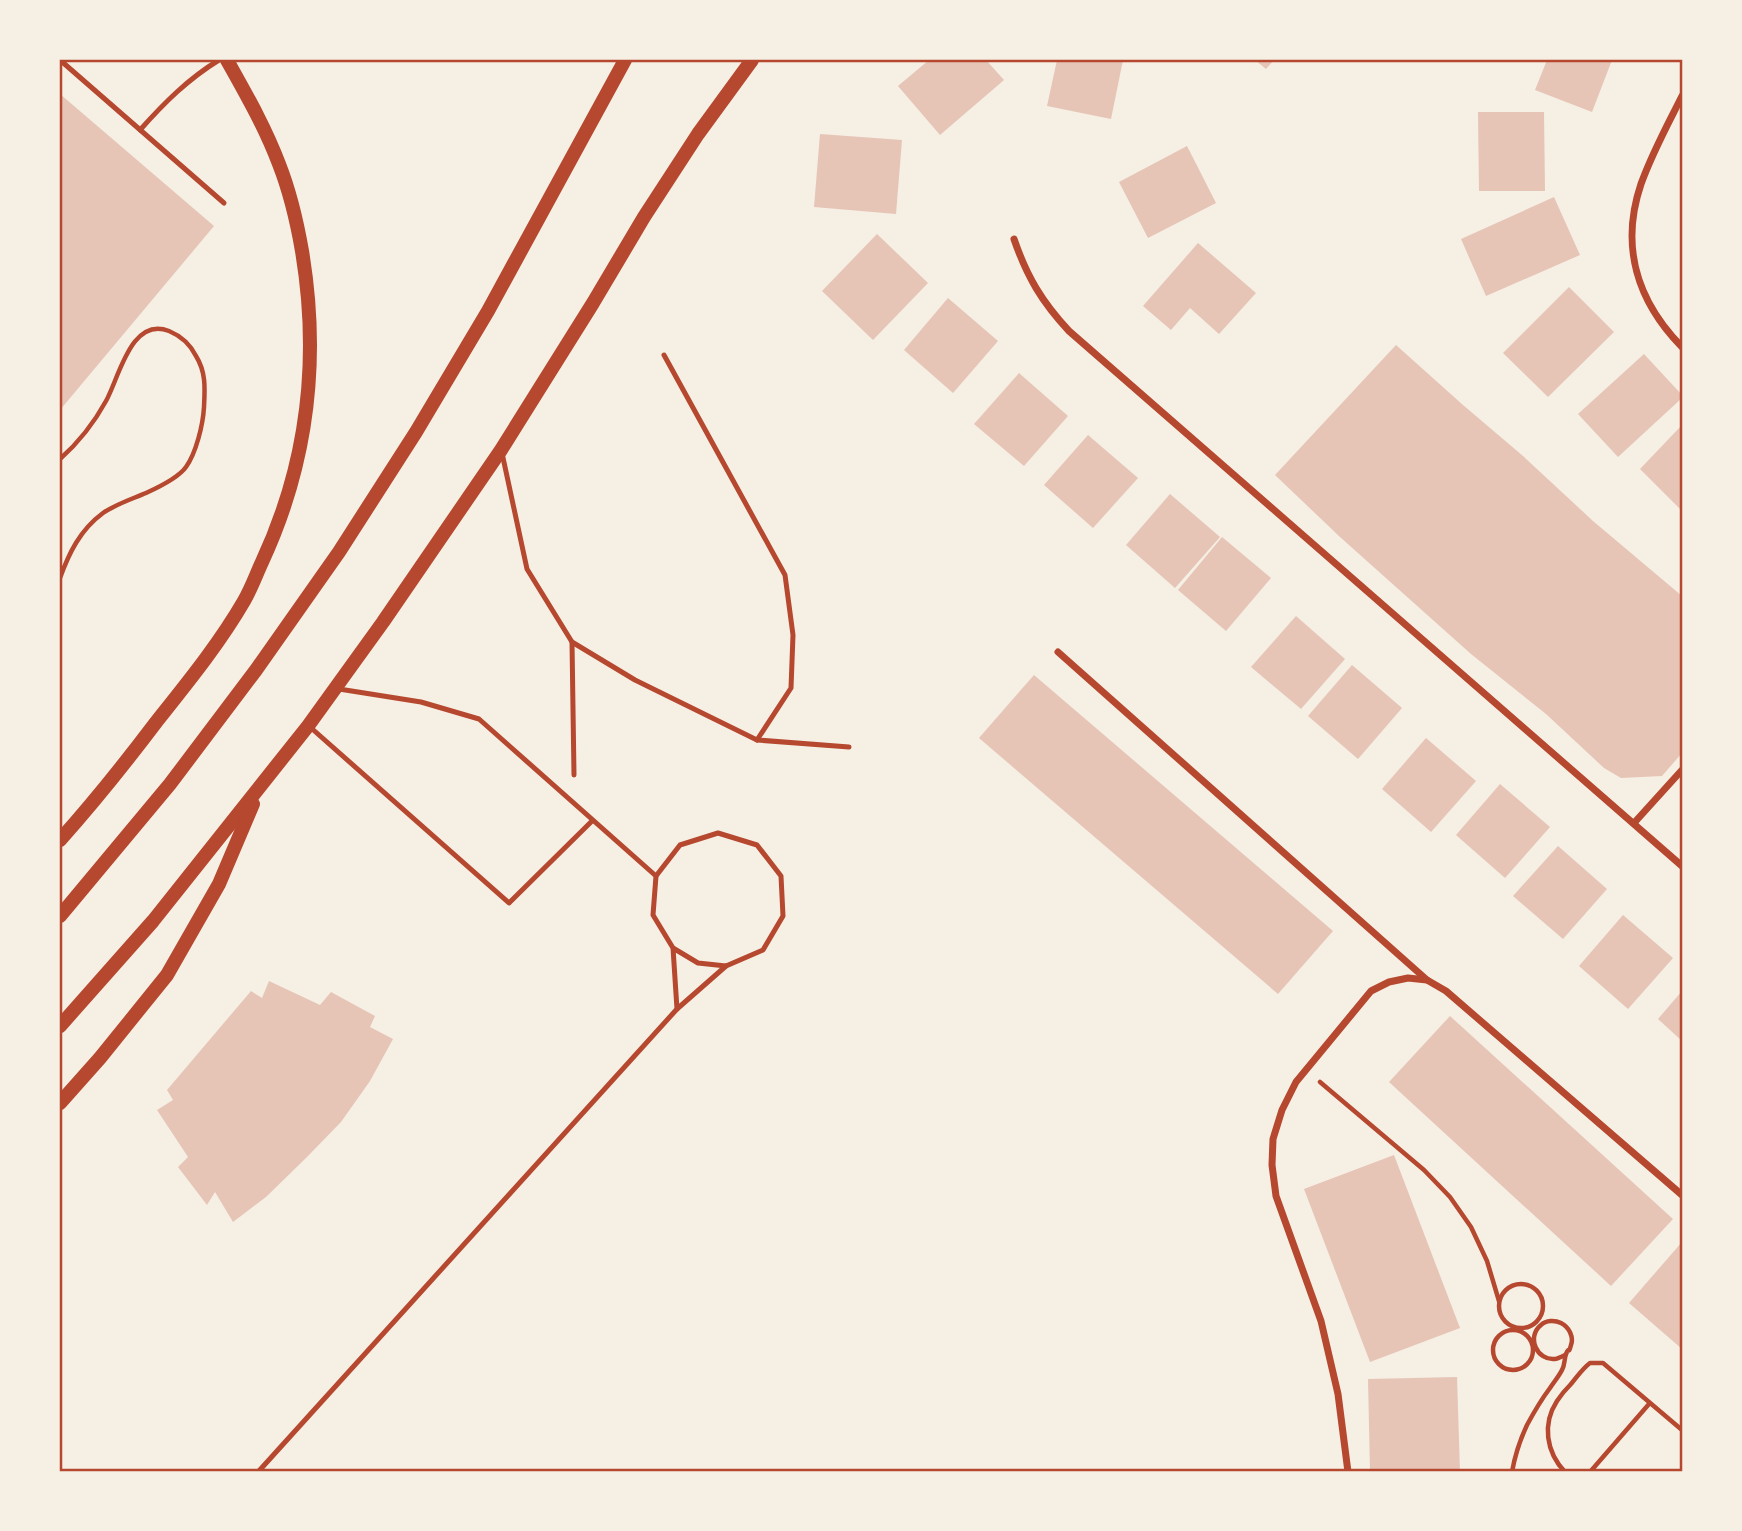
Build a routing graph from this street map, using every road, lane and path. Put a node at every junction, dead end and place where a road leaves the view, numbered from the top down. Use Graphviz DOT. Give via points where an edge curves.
graph roads {
  1 [pos="60,60"];
  2 [pos="219,60"];
  3 [pos="227,60"];
  4 [pos="625,60"];
  5 [pos="752,60"];
  6 [pos="1682,96"];
  7 [pos="140,130"];
  8 [pos="224,204"];
  9 [pos="1014,239"];
  10 [pos="1682,347"];
  11 [pos="664,355"];
  12 [pos="501,450"];
  13 [pos="60,459"];
  14 [pos="60,578"];
  15 [pos="572,642"];
  16 [pos="1058,652"];
  17 [pos="335,688"];
  18 [pos="309,726"];
  19 [pos="757,740"];
  20 [pos="849,747"];
  21 [pos="1682,770"];
  22 [pos="574,775"];
  23 [pos="260,786"];
  24 [pos="592,821"];
  25 [pos="1634,823"];
  26 [pos="60,840"];
  27 [pos="1682,866"];
  28 [pos="656,876"];
  29 [pos="60,916"];
  30 [pos="673,948"];
  31 [pos="726,966"];
  32 [pos="1427,980"];
  33 [pos="677,1009"];
  34 [pos="60,1026"];
  35 [pos="1306,1070"];
  36 [pos="60,1104"];
  37 [pos="1682,1195"];
  38 [pos="1499,1301"];
  39 [pos="1540,1323"];
  40 [pos="1520,1329"];
  41 [pos="1533,1343"];
  42 [pos="1565,1355"];
  43 [pos="1650,1404"];
  44 [pos="1682,1430"];
  45 [pos="258,1472"];
  46 [pos="1348,1472"];
  47 [pos="1512,1472"];
  48 [pos="1565,1472"];
  49 [pos="1590,1472"];
  1 -- 7 [label="lane"];
  2 -- 7 [label="lane" via="181,86"];
  3 -- 26 [label="main road" via="256,110 280,166 297,225 307,286 311,346 306,413 293,479 245,598 211,652"];
  4 -- 29 [label="main road" via="482,322 346,542 170,784"];
  5 -- 12 [label="main road" via="644,217"];
  6 -- 10 [label="street" via="1642,183 1632,235 1641,287 1652,311"];
  7 -- 8 [label="lane"];
  9 -- 25 [label="street" via="1035,289 1069,331"];
  11 -- 19 [label="lane" via="785,575 793,635 791,688"];
  12 -- 15 [label="lane" via="527,569"];
  12 -- 17 [label="main road"];
  13 -- 14 [label="path" via="106,401 136,337 164,329 191,348 205,382 204,418 185,468 167,482 103,513 83,532"];
  15 -- 19 [label="lane" via="635,680"];
  15 -- 22 [label="lane"];
  16 -- 32 [label="street"];
  17 -- 18 [label="main road"];
  17 -- 24 [label="lane" via="421,702 479,719"];
  18 -- 23 [label="main road"];
  18 -- 24 [label="lane" via="509,903"];
  19 -- 20 [label="lane"];
  21 -- 25 [label="street"];
  23 -- 34 [label="main road" via="153,921"];
  23 -- 36 [label="main road" via="219,884 167,975"];
  24 -- 28 [label="lane"];
  25 -- 27 [label="street"];
  28 -- 30 [label="lane" via="653,915"];
  28 -- 31 [label="lane" via="680,845 718,833 757,845 781,876 783,916 763,950"];
  30 -- 31 [label="lane" via="698,963"];
  30 -- 33 [label="lane"];
  31 -- 33 [label="lane"];
  32 -- 35 [label="street" via="1408,978 1371,991"];
  32 -- 37 [label="street" via="1462,1003"];
  33 -- 45 [label="lane"];
  35 -- 38 [label="path" via="1450,1197 1488,1261"];
  35 -- 46 [label="street" via="1282,1110 1273,1139 1272,1165 1276,1196 1321,1321 1338,1394"];
  38 -- 39 [label="path" via="1511,1286 1531,1286 1543,1301"];
  38 -- 40 [label="path" via="1503,1320"];
  39 -- 40 [label="path"];
  39 -- 41 [label="path"];
  39 -- 42 [label="path" via="1560,1322 1568,1328 1571,1347"];
  40 -- 41 [label="path"];
  40 -- 41 [label="path" via="1495,1340 1494,1358 1499,1365 1516,1371 1525,1367"];
  41 -- 42 [label="path" via="1546,1358"];
  42 -- 47 [label="path" via="1564,1367 1527,1425"];
  43 -- 44 [label="path"];
  43 -- 48 [label="path" via="1603,1363 1590,1363 1549,1416 1550,1450"];
  43 -- 49 [label="path"];
}
